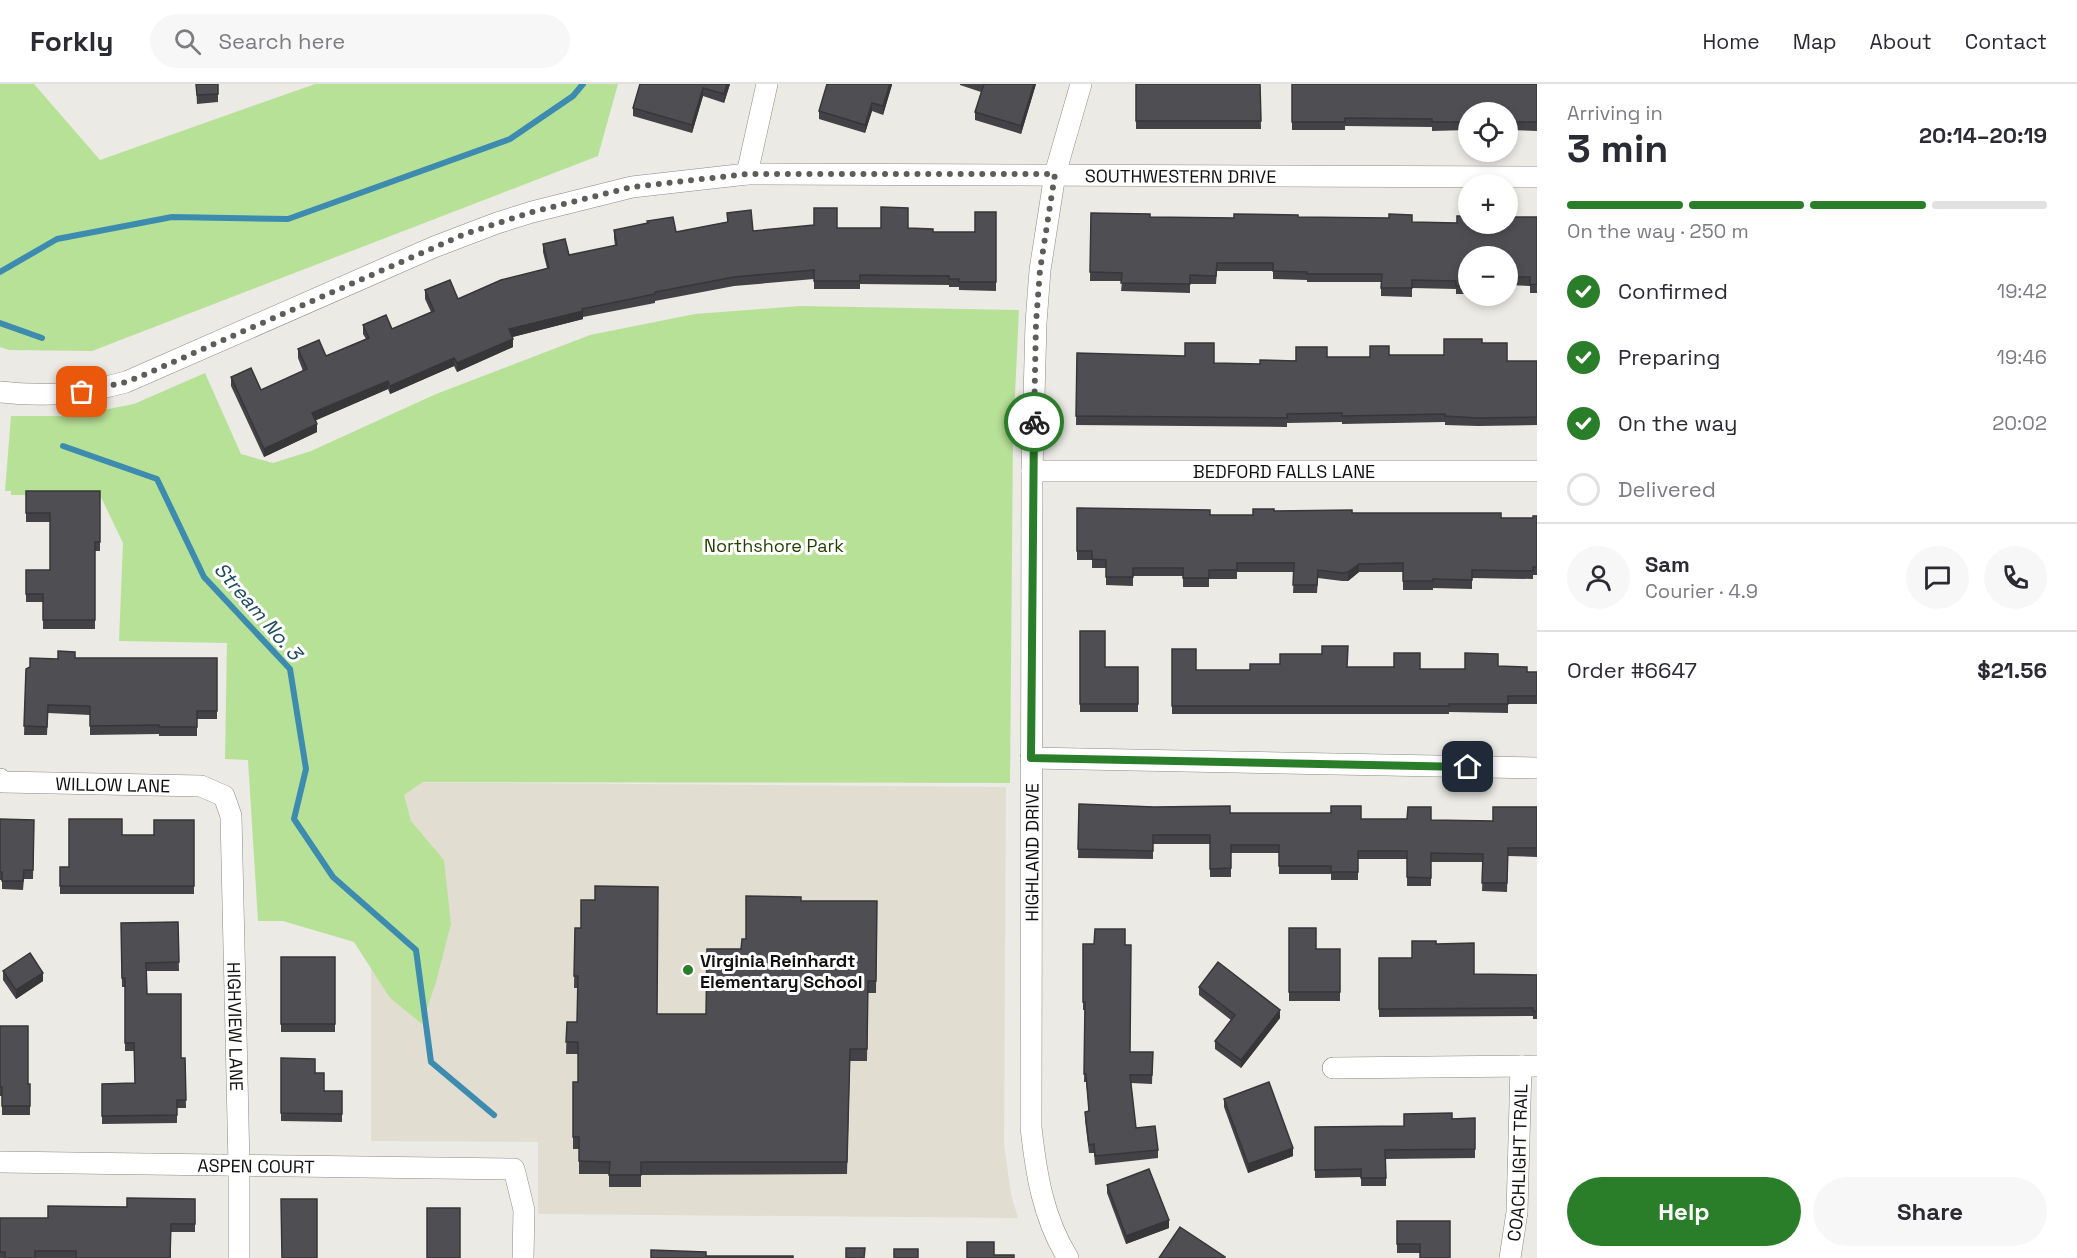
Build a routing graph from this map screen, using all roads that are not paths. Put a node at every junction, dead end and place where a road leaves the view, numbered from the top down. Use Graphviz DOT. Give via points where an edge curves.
graph roads {
  1 [pos="767,84"];
  2 [pos="1081,84"];
  3 [pos="747,174"];
  4 [pos="1055,174"];
  5 [pos="1537,177"];
  6 [pos="0,392"];
  7 [pos="1032,471"];
  8 [pos="1537,471"];
  9 [pos="1031,758"];
  10 [pos="1537,768"];
  11 [pos="0,779"];
  12 [pos="224,796"];
  13 [pos="1529,1066"];
  14 [pos="1333,1068"];
  15 [pos="0,1162"];
  16 [pos="239,1165"];
  17 [pos="239,1258"];
  18 [pos="523,1258"];
  19 [pos="1068,1258"];
  20 [pos="1510,1258"];
  1 -- 3 [label="street"];
  2 -- 4 [label="street, HIGHLAND DRIVE"];
  3 -- 4 [label="street, SOUTHWESTERN DRIVE"];
  3 -- 6 [label="street, SOUTHWESTERN DRIVE" via="632,187 497,223 126,382 56,395"];
  4 -- 5 [label="street, SOUTHWESTERN DRIVE"];
  4 -- 7 [label="street, HIGHLAND DRIVE" via="1040,270"];
  7 -- 8 [label="street, BEDFORD FALLS LANE"];
  7 -- 9 [label="street, HIGHLAND DRIVE"];
  9 -- 10 [label="street"];
  9 -- 19 [label="street, HIGHLAND DRIVE" via="1031,1127 1044,1204"];
  11 -- 12 [label="street, WILLOW LANE" via="201,786"];
  12 -- 16 [label="street, HIGHVIEW LANE" via="231,816"];
  13 -- 14 [label="street, COACHLIGHT TRAIL"];
  13 -- 20 [label="street, COACHLIGHT TRAIL"];
  15 -- 16 [label="street, ASPEN COURT"];
  16 -- 17 [label="street, HIGHVIEW LANE"];
  16 -- 18 [label="street, ASPEN COURT" via="514,1169 524,1210"];
}
